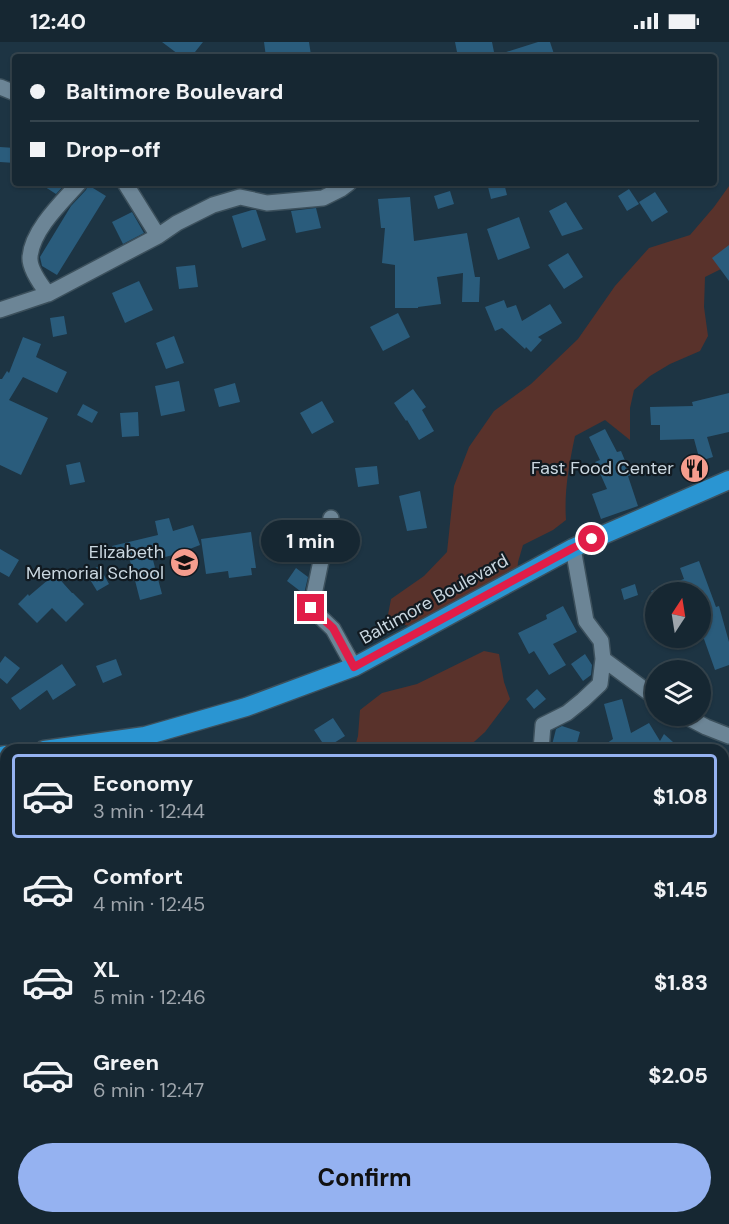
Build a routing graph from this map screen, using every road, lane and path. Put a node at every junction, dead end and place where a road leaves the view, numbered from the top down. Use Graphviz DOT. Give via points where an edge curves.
graph roads {
  1 [pos="76,186"];
  2 [pos="127,186"];
  3 [pos="345,186"];
  4 [pos="158,236"];
  5 [pos="48,294"];
  6 [pos="0,310"];
  7 [pos="729,480"];
  8 [pos="331,518"];
  9 [pos="573,548"];
  10 [pos="603,659"];
  11 [pos="354,667"];
  12 [pos="645,690"];
  13 [pos="704,726"];
  14 [pos="729,736"];
  15 [pos="87,744"];
  16 [pos="541,744"];
  1 -- 5 [label="street" via="36,237 30,258 37,279"];
  2 -- 4 [label="street"];
  3 -- 4 [label="street" via="323,198 267,203 240,197 213,205"];
  4 -- 5 [label="street"];
  5 -- 6 [label="street"];
  7 -- 9 [label="highway, Baltimore Boulevard"];
  8 -- 11 [label="street" via="311,608 333,628"];
  9 -- 10 [label="street" via="586,621 601,641"];
  9 -- 11 [label="highway, Baltimore Boulevard"];
  10 -- 12 [label="street"];
  10 -- 16 [label="street" via="600,684 567,713 543,725"];
  11 -- 15 [label="highway, Baltimore Boulevard" via="246,707 145,736"];
  13 -- 14 [label="street"];
}
